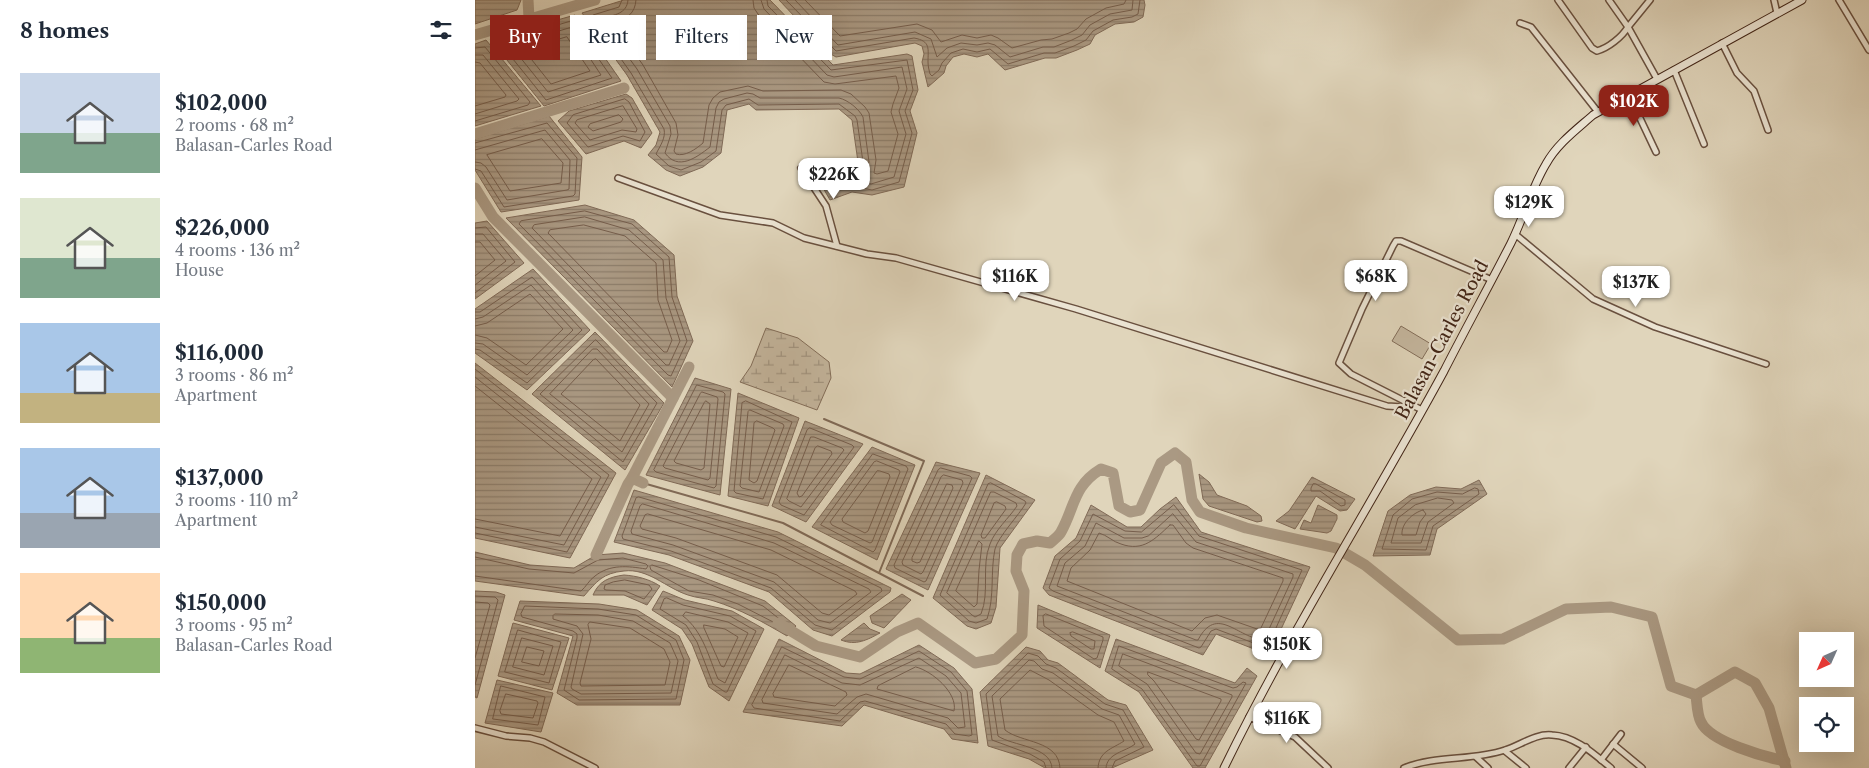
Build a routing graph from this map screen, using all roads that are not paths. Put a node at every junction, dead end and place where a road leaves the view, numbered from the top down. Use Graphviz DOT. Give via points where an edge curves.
graph roads {
  1 [pos="1558,0"];
  2 [pos="1609,0"];
  3 [pos="1650,0"];
  4 [pos="1774,0"];
  5 [pos="1802,0"];
  6 [pos="1839,0"];
  7 [pos="1777,13"];
  8 [pos="1520,23"];
  9 [pos="1628,27"];
  10 [pos="1722,43"];
  11 [pos="1869,50"];
  12 [pos="1674,70"];
  13 [pos="1657,79"];
  14 [pos="1629,95"];
  15 [pos="1598,112"];
  16 [pos="1769,130"];
  17 [pos="1704,144"];
  18 [pos="1656,152"];
  19 [pos="801,168"];
  20 [pos="619,178"];
  21 [pos="1515,234"];
  22 [pos="837,246"];
  23 [pos="1492,280"];
  24 [pos="1766,364"];
  25 [pos="1412,405"];
  26 [pos="1423,410"];
  27 [pos="1249,716"];
  28 [pos="475,728"];
  29 [pos="1621,734"];
  30 [pos="1613,744"];
  31 [pos="1585,747"];
  32 [pos="1505,750"];
  33 [pos="1476,757"];
  34 [pos="1601,760"];
  35 [pos="1413,767"];
  36 [pos="595,768"];
  37 [pos="1224,768"];
  38 [pos="1328,768"];
  39 [pos="1404,768"];
  40 [pos="1488,768"];
  41 [pos="1526,768"];
  42 [pos="1569,768"];
  43 [pos="1611,768"];
  44 [pos="1642,768"];
  1 -- 9 [label="street" via="1597,51 1624,34"];
  2 -- 9 [label="street"];
  3 -- 9 [label="street"];
  4 -- 7 [label="street"];
  5 -- 7 [label="main road, Balasan-Carles Road"];
  6 -- 11 [label="street"];
  7 -- 10 [label="main road, Balasan-Carles Road"];
  8 -- 15 [label="street" via="1531,27"];
  9 -- 13 [label="street"];
  10 -- 12 [label="main road, Balasan-Carles Road"];
  10 -- 16 [label="street" via="1737,73 1754,91"];
  12 -- 13 [label="main road, Balasan-Carles Road"];
  12 -- 17 [label="street"];
  13 -- 14 [label="main road, Balasan-Carles Road"];
  14 -- 15 [label="main road, Balasan-Carles Road"];
  14 -- 18 [label="street"];
  15 -- 21 [label="main road, Balasan-Carles Road" via="1568,137 1547,162"];
  19 -- 22 [label="street" via="826,206"];
  20 -- 22 [label="street" via="721,215 773,223 803,238"];
  21 -- 23 [label="main road, Balasan-Carles Road"];
  21 -- 24 [label="street" via="1593,299 1655,327"];
  22 -- 25 [label="street" via="896,258 1076,308 1387,406"];
  23 -- 25 [label="street" via="1396,241 1339,363 1351,374"];
  23 -- 26 [label="main road, Balasan-Carles Road"];
  25 -- 26 [label="street"];
  26 -- 27 [label="main road, Balasan-Carles Road"];
  27 -- 37 [label="main road, Balasan-Carles Road"];
  27 -- 38 [label="street" via="1295,737"];
  28 -- 36 [label="street" via="544,742"];
  29 -- 30 [label="street"];
  30 -- 34 [label="street"];
  30 -- 44 [label="street"];
  31 -- 32 [label="street" via="1549,734"];
  31 -- 34 [label="street"];
  31 -- 42 [label="street"];
  32 -- 33 [label="street"];
  32 -- 41 [label="street"];
  33 -- 35 [label="street" via="1454,757"];
  33 -- 40 [label="street"];
  34 -- 43 [label="street"];
  35 -- 39 [label="street"];
}
